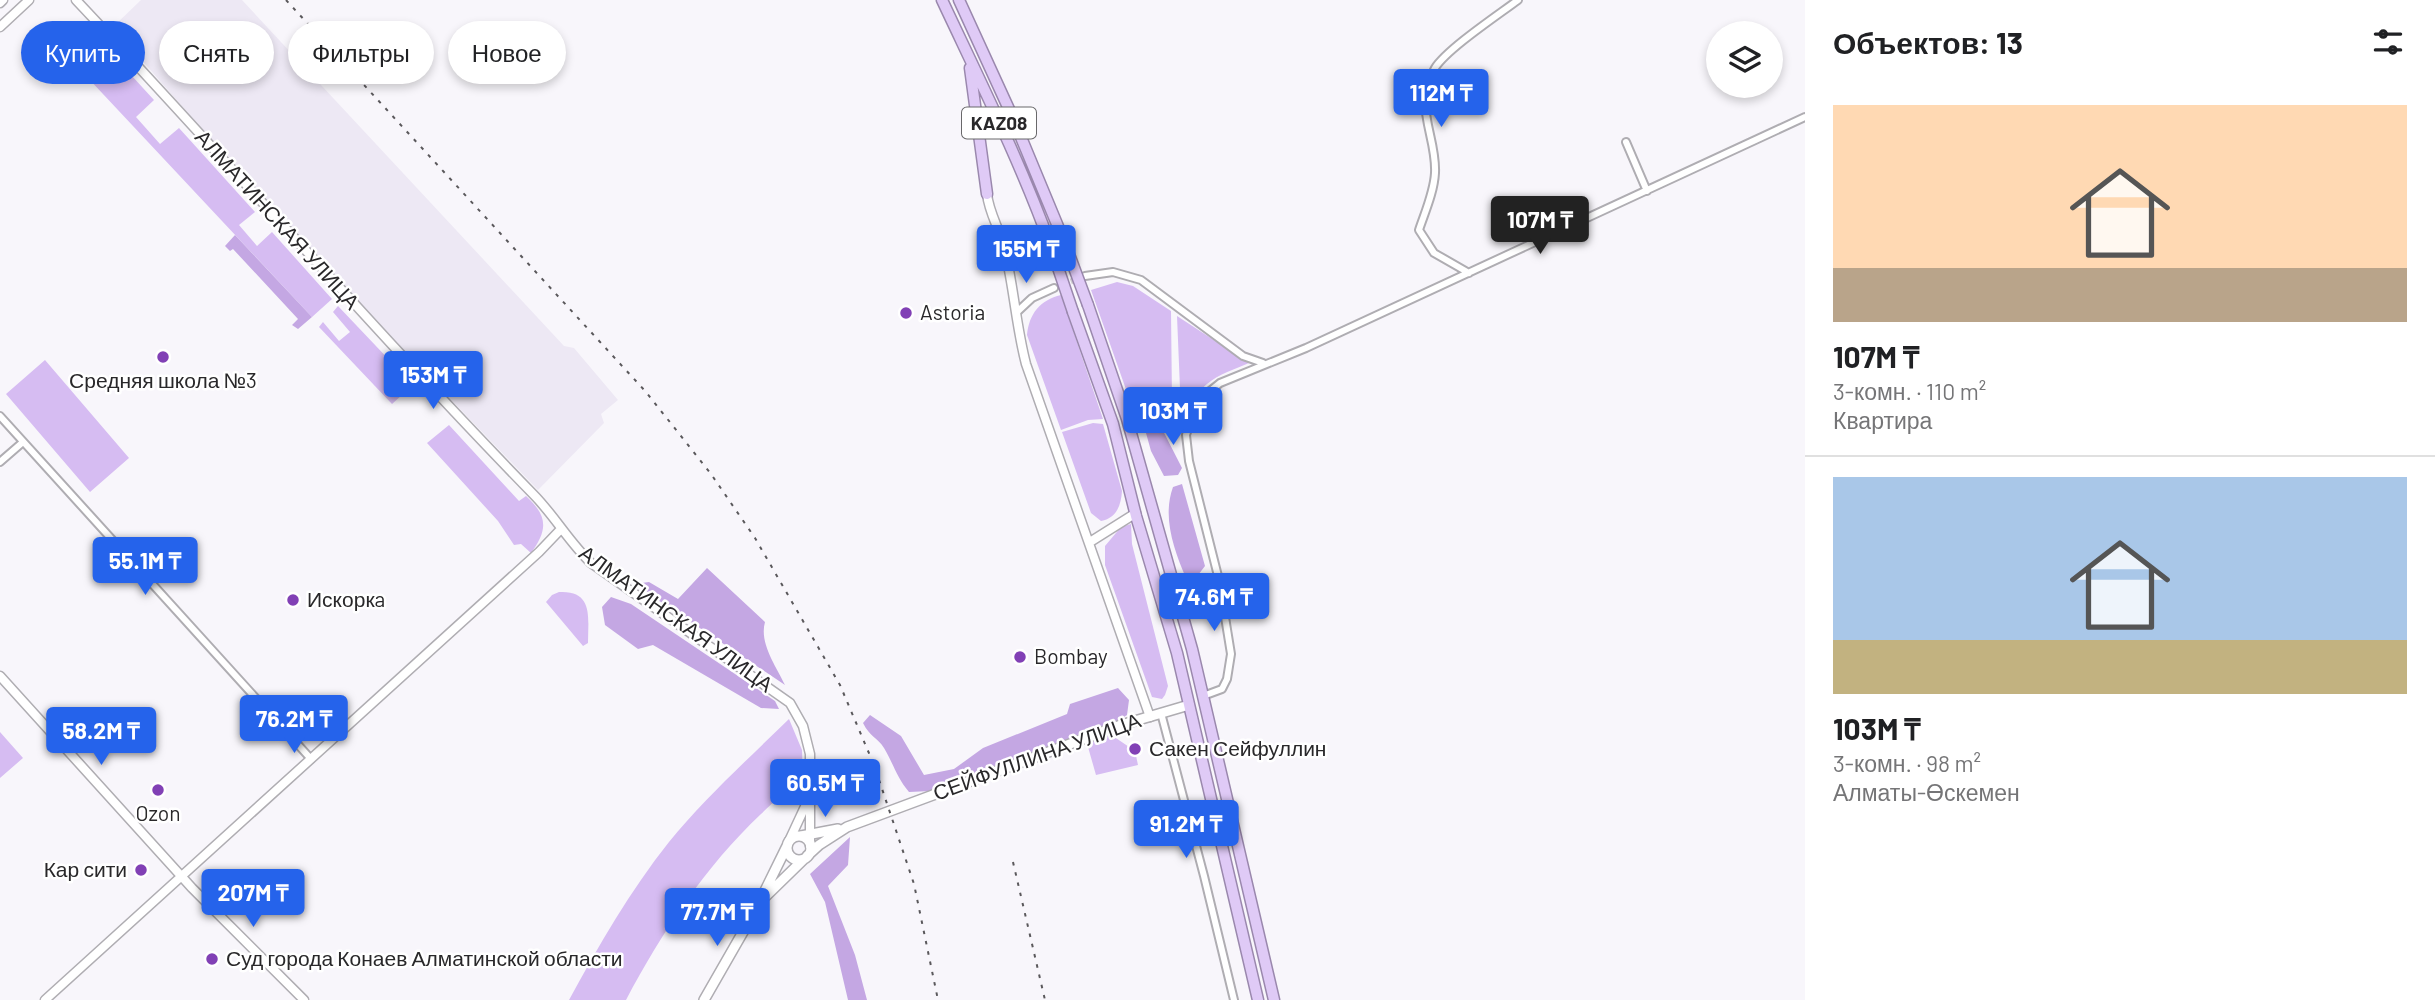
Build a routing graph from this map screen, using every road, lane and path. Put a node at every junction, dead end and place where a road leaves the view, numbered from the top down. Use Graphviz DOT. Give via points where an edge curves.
graph roads {
  1 [pos="29,0"];
  2 [pos="76,0"];
  3 [pos="942,0"];
  4 [pos="959,0"];
  5 [pos="1518,0"];
  6 [pos="0,27"];
  7 [pos="970,61"];
  8 [pos="1805,117"];
  9 [pos="1626,142"];
  10 [pos="1647,191"];
  11 [pos="987,194"];
  12 [pos="1469,273"];
  13 [pos="1085,276"];
  14 [pos="1054,288"];
  15 [pos="1017,312"];
  16 [pos="1265,364"];
  17 [pos="0,416"];
  18 [pos="23,442"];
  19 [pos="0,461"];
  20 [pos="1136,513"];
  21 [pos="561,529"];
  22 [pos="1090,541"];
  23 [pos="0,676"];
  24 [pos="1203,696"];
  25 [pos="1189,705"];
  26 [pos="1161,713"];
  27 [pos="1150,717"];
  28 [pos="311,759"];
  29 [pos="810,792"];
  30 [pos="847,827"];
  31 [pos="811,833"];
  32 [pos="800,836"];
  33 [pos="788,844"];
  34 [pos="810,846"];
  35 [pos="806,857"];
  36 [pos="182,877"];
  37 [pos="755,911"];
  38 [pos="45,1000"];
  39 [pos="304,1000"];
  40 [pos="704,1000"];
  41 [pos="1234,1000"];
  42 [pos="1258,1000"];
  43 [pos="1274,1000"];
  1 -- 6 [label="street"];
  2 -- 21 [label="street, АЛМАТИНСКАЯ УЛИЦА" via="473,434 543,504"];
  3 -- 7 [label="highway, KAZ08"];
  4 -- 24 [label="highway, KAZ08, bridge" via="1013,118 1088,305 1127,419"];
  5 -- 12 [label="street" via="1436,66 1426,95 1425,117 1435,173 1419,230 1434,253"];
  7 -- 11 [label="highway"];
  7 -- 20 [label="highway, KAZ08, bridge" via="1041,219 1113,424"];
  8 -- 10 [label="street"];
  9 -- 10 [label="street"];
  10 -- 12 [label="street"];
  11 -- 15 [label="street" via="1005,248"];
  12 -- 16 [label="street"];
  13 -- 16 [label="street" via="1113,272 1141,280 1243,356"];
  14 -- 15 [label="street" via="1031,298"];
  15 -- 22 [label="street" via="1026,364"];
  16 -- 24 [label="street" via="1220,383 1205,395 1186,435 1231,654 1222,689"];
  17 -- 18 [label="street"];
  18 -- 19 [label="street"];
  18 -- 28 [label="street"];
  20 -- 22 [label="street"];
  20 -- 25 [label="highway, KAZ08"];
  21 -- 28 [label="street"];
  21 -- 29 [label="street, АЛМАТИНСКАЯ УЛИЦА" via="591,563 790,703 807,739"];
  22 -- 27 [label="street"];
  23 -- 36 [label="street"];
  24 -- 43 [label="highway, KAZ08"];
  25 -- 26 [label="main road, СЕЙФУЛЛИНА УЛИЦА"];
  25 -- 42 [label="highway, KAZ08"];
  26 -- 27 [label="main road, СЕЙФУЛЛИНА УЛИЦА"];
  26 -- 41 [label="street"];
  27 -- 30 [label="main road, СЕЙФУЛЛИНА УЛИЦА"];
  28 -- 36 [label="street"];
  29 -- 31 [label="street, АЛМАТИНСКАЯ УЛИЦА"];
  29 -- 33 [label="street"];
  30 -- 31 [label="main road"];
  30 -- 35 [label="main road"];
  31 -- 32 [label="main road"];
  31 -- 34 [label="street, АЛМАТИНСКАЯ УЛИЦА"];
  32 -- 33 [label="main road"];
  32 -- 34 [label="main road"];
  33 -- 35 [label="main road" via="792,858"];
  33 -- 37 [label="main road"];
  34 -- 35 [label="main road"];
  35 -- 37 [label="main road"];
  36 -- 38 [label="street"];
  36 -- 39 [label="street"];
  37 -- 40 [label="main road"];
}
